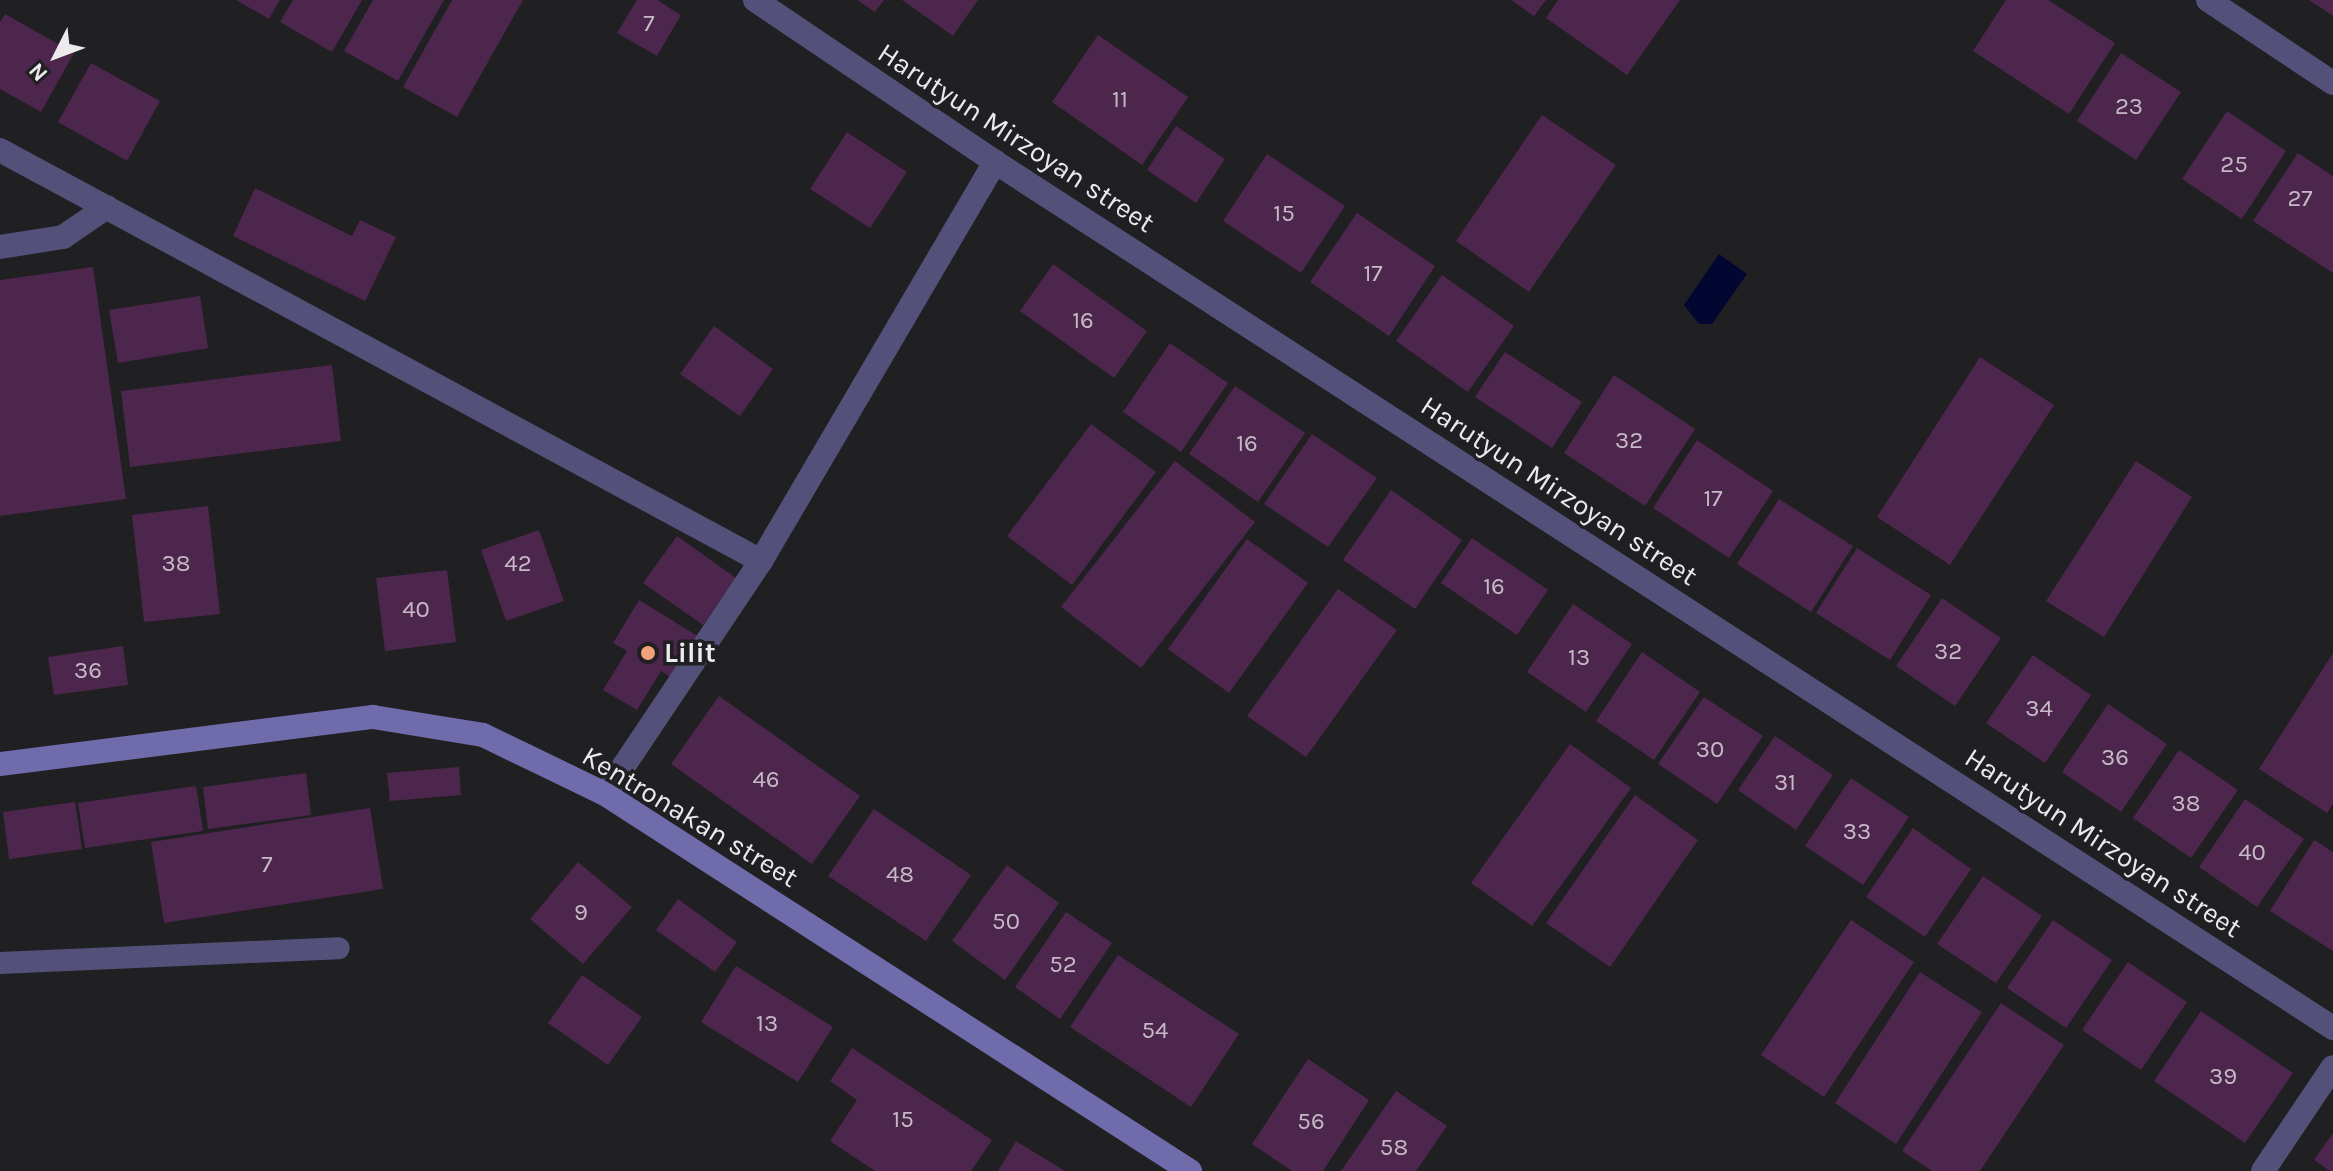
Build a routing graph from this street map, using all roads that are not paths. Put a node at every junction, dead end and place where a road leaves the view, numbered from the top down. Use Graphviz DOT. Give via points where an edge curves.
graph roads {
  1 [pos="755,0"];
  2 [pos="2208,0"];
  3 [pos="2333,83"];
  4 [pos="0,150"];
  5 [pos="995,162"];
  6 [pos="107,207"];
  7 [pos="0,247"];
  8 [pos="761,561"];
  9 [pos="0,764"];
  10 [pos="605,794"];
  11 [pos="339,948"];
  12 [pos="0,963"];
  13 [pos="2333,1028"];
  14 [pos="2333,1067"];
  15 [pos="1190,1171"];
  16 [pos="2263,1171"];
  1 -- 5 [label="street, Harutyun Mirzoyan street"];
  2 -- 3 [label="street"];
  4 -- 6 [label="street"];
  5 -- 8 [label="street"];
  5 -- 13 [label="street, Harutyun Mirzoyan street"];
  6 -- 7 [label="street" via="63,237"];
  6 -- 8 [label="street"];
  8 -- 10 [label="street"];
  9 -- 10 [label="main road, Kentronakan street" via="373,717 483,735"];
  10 -- 15 [label="main road, Kentronakan street"];
  11 -- 12 [label="lane"];
  14 -- 16 [label="street"];
}
